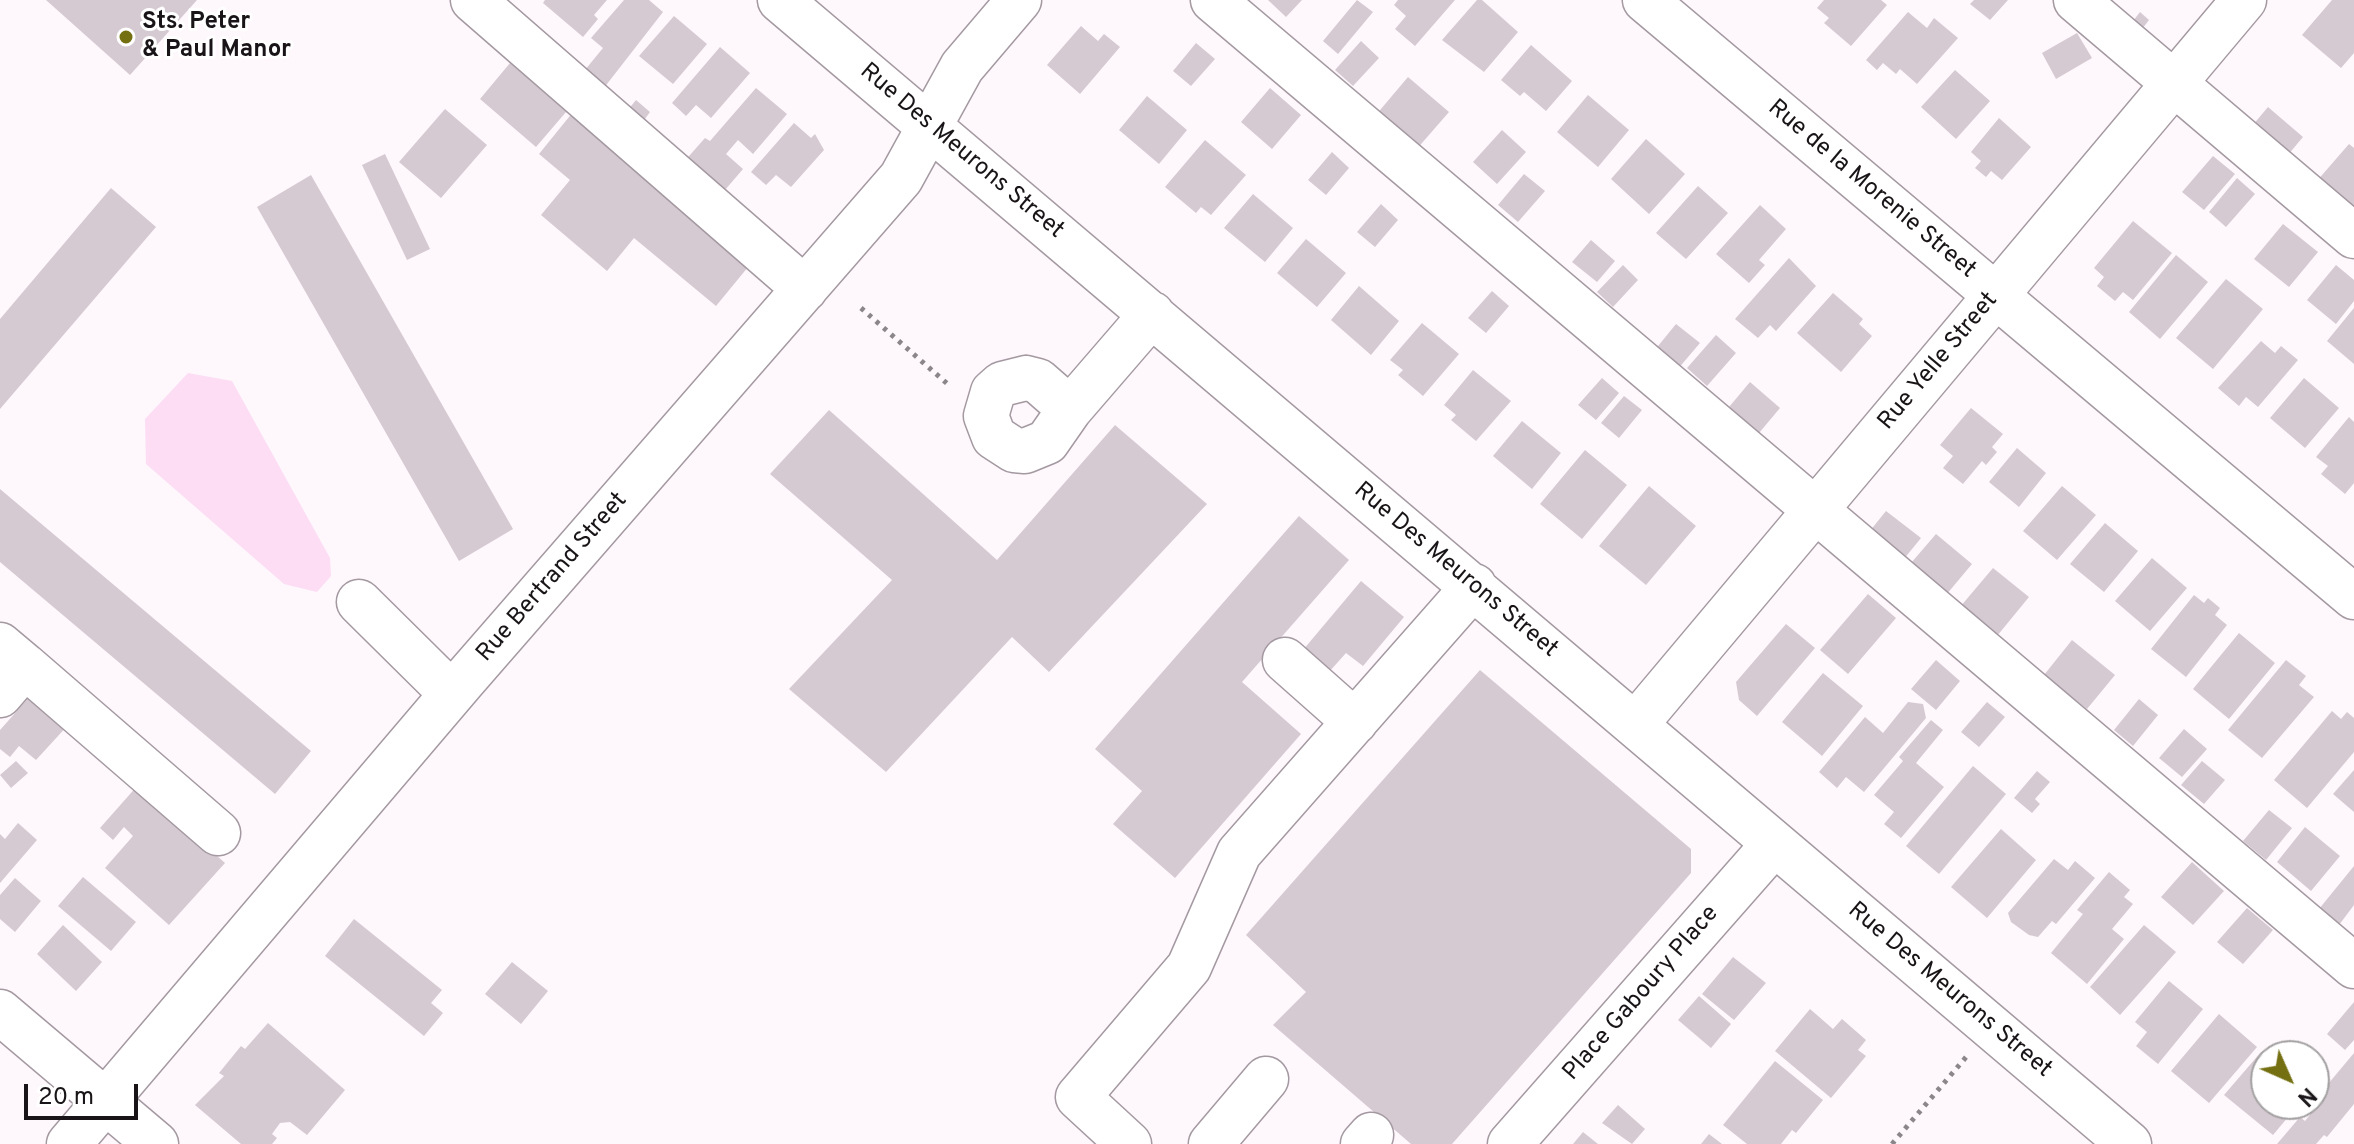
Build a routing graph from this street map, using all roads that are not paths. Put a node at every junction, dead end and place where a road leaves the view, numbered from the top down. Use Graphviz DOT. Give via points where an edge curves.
graph roads {
  1 [pos="473,0"];
  2 [pos="780,0"];
  3 [pos="1019,0"];
  4 [pos="1213,0"];
  5 [pos="1645,0"];
  6 [pos="2076,0"];
  7 [pos="2244,0"];
  8 [pos="2174,84"];
  9 [pos="930,124"];
  10 [pos="2354,236"];
  11 [pos="805,289"];
  12 [pos="1996,296"];
  13 [pos="1152,314"];
  14 [pos="1070,409"];
  15 [pos="1814,511"];
  16 [pos="1474,586"];
  17 [pos="2354,597"];
  18 [pos="359,602"];
  19 [pos="1285,660"];
  20 [pos="8,668"];
  21 [pos="452,694"];
  22 [pos="1355,722"];
  23 [pos="1635,725"];
  24 [pos="218,833"];
  25 [pos="1774,844"];
  26 [pos="2354,966"];
  27 [pos="0,1012"];
  28 [pos="1266,1079"];
  29 [pos="106,1103"];
  30 [pos="69,1144"];
  31 [pos="156,1144"];
  32 [pos="1129,1144"];
  33 [pos="1211,1144"];
  34 [pos="1510,1144"];
  35 [pos="2129,1144"];
  1 -- 11 [label="street"];
  2 -- 9 [label="street, Rue Des Meurons Street"];
  3 -- 9 [label="street, Rue Bertrand Street" via="962,67"];
  4 -- 15 [label="street"];
  5 -- 12 [label="street, Rue de la Morenie Street"];
  6 -- 8 [label="street"];
  7 -- 8 [label="street, Rue Yelle Street"];
  8 -- 10 [label="street"];
  8 -- 12 [label="street, Rue Yelle Street"];
  9 -- 11 [label="street, Rue Bertrand Street" via="901,178"];
  9 -- 13 [label="street, Rue Des Meurons Street"];
  11 -- 21 [label="street, Rue Bertrand Street"];
  12 -- 15 [label="street, Rue Yelle Street"];
  12 -- 17 [label="street, Rue de la Morenie Street"];
  13 -- 14 [label="street"];
  13 -- 16 [label="street, Rue Des Meurons Street"];
  15 -- 23 [label="street, Rue Yelle Street"];
  15 -- 26 [label="street"];
  16 -- 22 [label="street"];
  16 -- 23 [label="street, Rue Des Meurons Street"];
  18 -- 21 [label="street"];
  19 -- 22 [label="street"];
  20 -- 24 [label="street"];
  21 -- 29 [label="street, Rue Bertrand Street"];
  22 -- 32 [label="street" via="1239,853 1189,967 1078,1097"];
  23 -- 25 [label="street, Rue Des Meurons Street"];
  25 -- 34 [label="street, Place Gaboury Place"];
  25 -- 35 [label="street, Rue Des Meurons Street"];
  27 -- 29 [label="street"];
  28 -- 33 [label="street"];
  29 -- 30 [label="street, Rue Bertrand Street"];
  29 -- 31 [label="street"];
}
